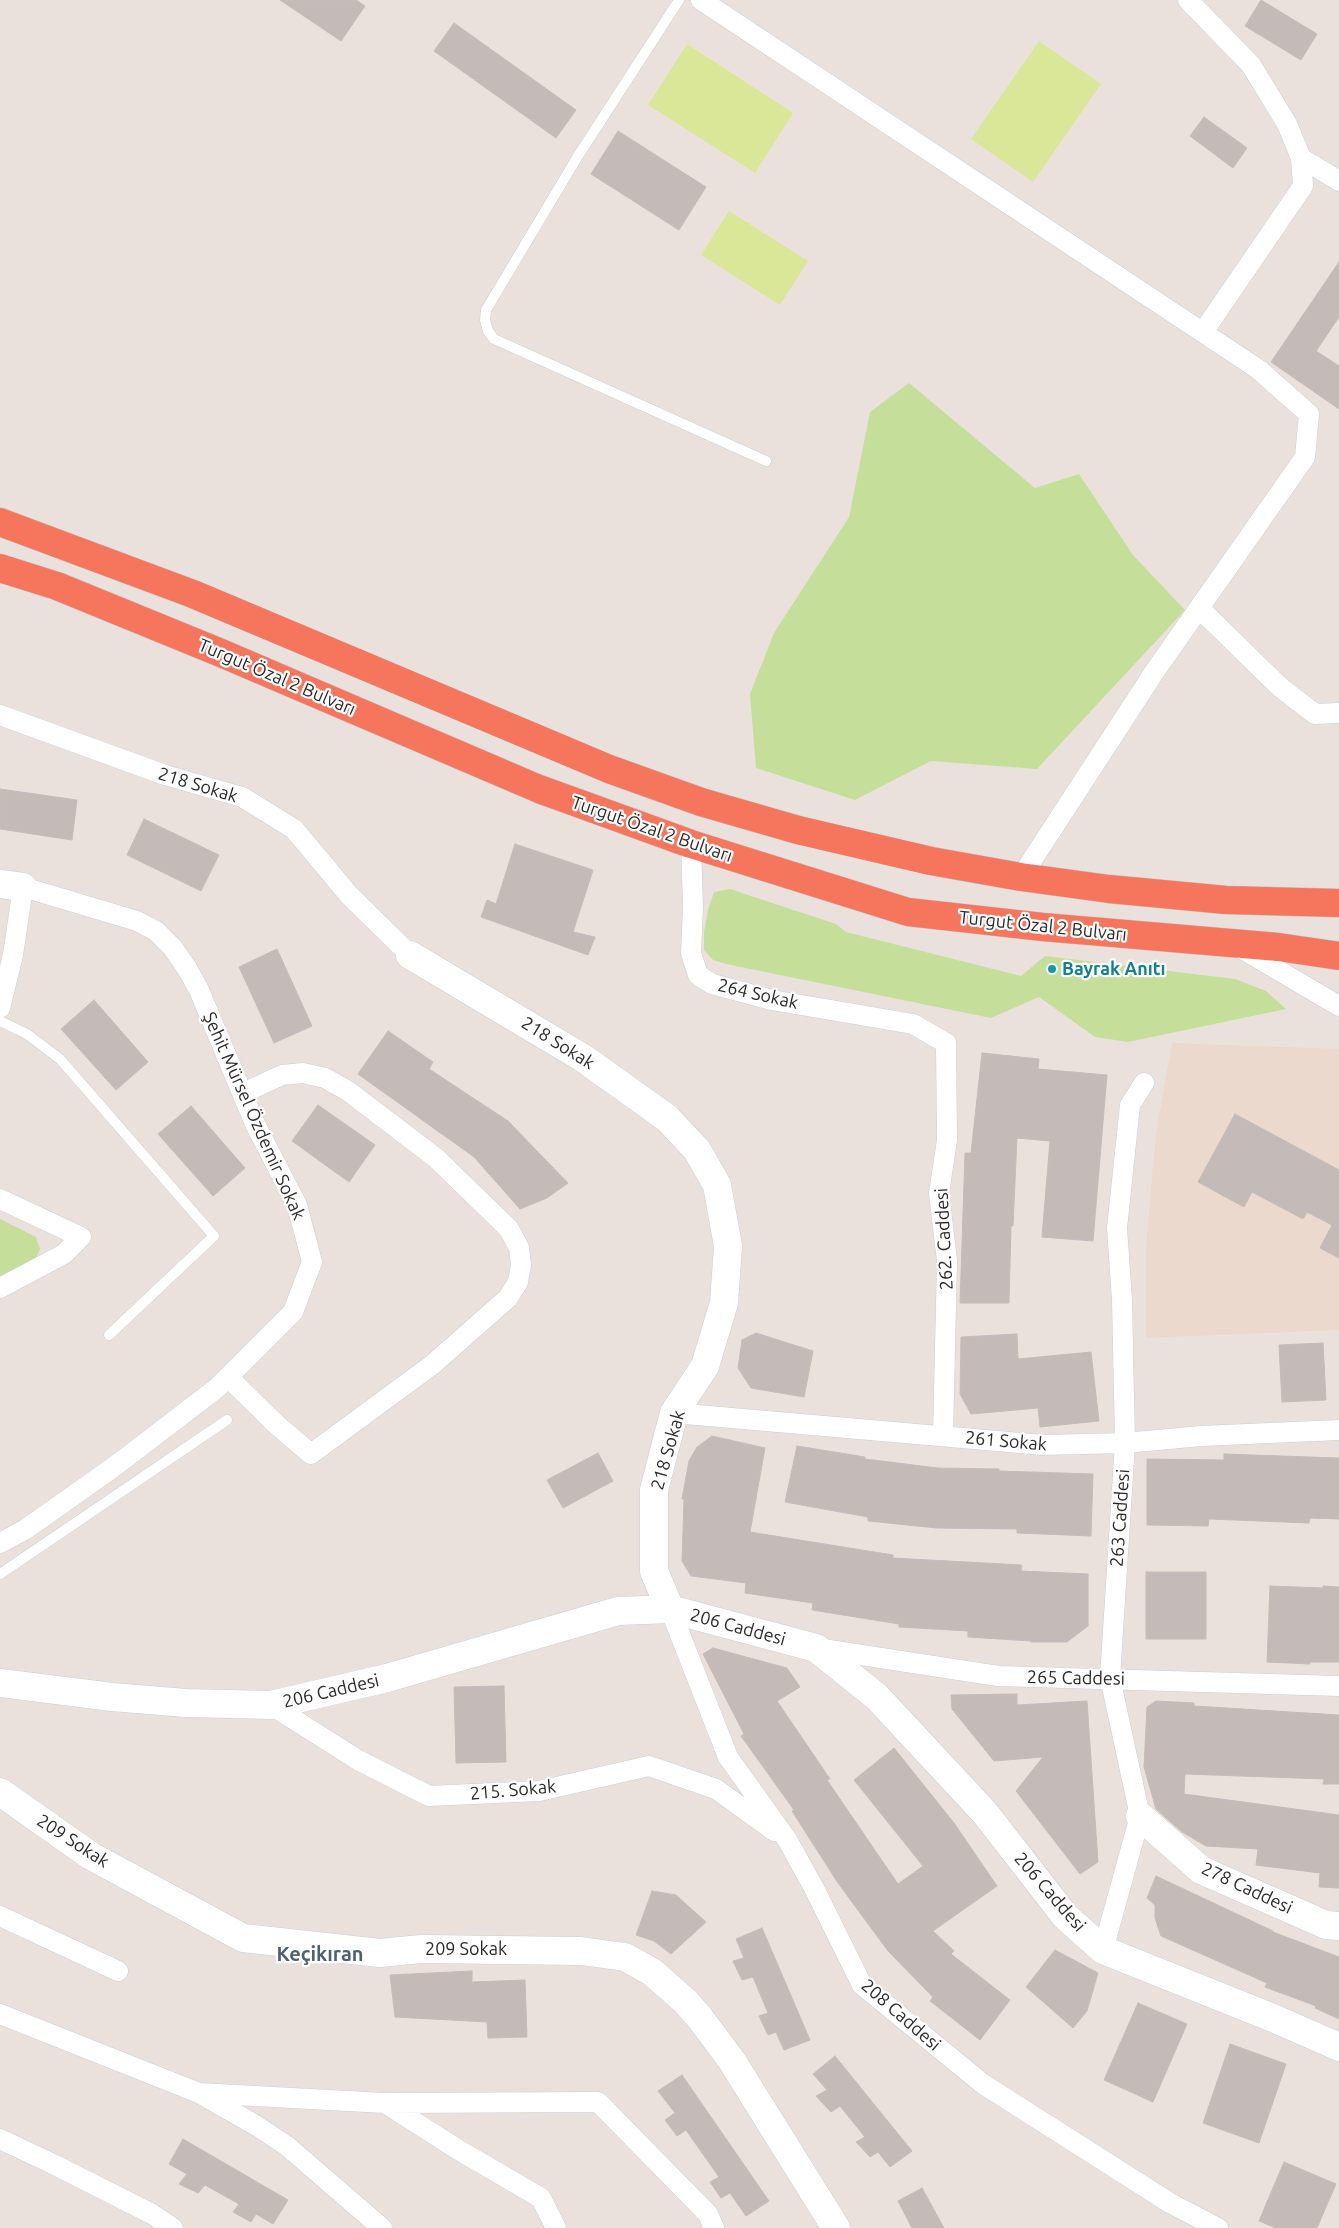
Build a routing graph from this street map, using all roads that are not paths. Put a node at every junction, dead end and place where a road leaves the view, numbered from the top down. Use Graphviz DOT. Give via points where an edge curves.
graph roads {
  1 [pos="679,0"];
  2 [pos="701,0"];
  3 [pos="1188,0"];
  4 [pos="1301,158"];
  5 [pos="1339,181"];
  6 [pos="1203,332"];
  7 [pos="766,461"];
  8 [pos="0,522"];
  9 [pos="0,568"];
  10 [pos="1199,608"];
  11 [pos="1339,713"];
  12 [pos="0,715"];
  13 [pos="690,844"];
  14 [pos="1021,878"];
  15 [pos="11,886"];
  16 [pos="1339,902"];
  17 [pos="1233,944"];
  18 [pos="410,954"];
  19 [pos="1339,956"];
  20 [pos="1339,1006"];
  21 [pos="0,1008"];
  22 [pos="0,1022"];
  23 [pos="946,1043"];
  24 [pos="1144,1082"];
  25 [pos="243,1093"];
  26 [pos="0,1199"];
  27 [pos="0,1288"];
  28 [pos="109,1335"];
  29 [pos="228,1377"];
  30 [pos="674,1414"];
  31 [pos="227,1420"];
  32 [pos="1339,1430"];
  33 [pos="944,1436"];
  34 [pos="1125,1443"];
  35 [pos="0,1543"];
  36 [pos="0,1574"];
  37 [pos="670,1609"];
  38 [pos="816,1648"];
  39 [pos="1110,1678"];
  40 [pos="0,1683"];
  41 [pos="1339,1686"];
  42 [pos="271,1705"];
  43 [pos="0,1792"];
  44 [pos="1140,1816"];
  45 [pos="788,1841"];
  46 [pos="0,1916"];
  47 [pos="1339,1926"];
  48 [pos="1103,1950"];
  49 [pos="118,1971"];
  50 [pos="0,2014"];
  51 [pos="1339,2047"];
  52 [pos="199,2093"];
  53 [pos="385,2103"];
  54 [pos="0,2139"];
  55 [pos="173,2228"];
  56 [pos="382,2228"];
  57 [pos="556,2228"];
  58 [pos="714,2228"];
  59 [pos="836,2228"];
  60 [pos="1218,2228"];
  1 -- 7 [label="lane" via="578,156 486,310 485,320 494,339"];
  2 -- 6 [label="street"];
  3 -- 4 [label="street" via="1251,65 1287,124"];
  4 -- 5 [label="street"];
  4 -- 6 [label="street" via="1303,186"];
  6 -- 10 [label="street" via="1258,369 1309,414 1305,457"];
  8 -- 14 [label="highway" via="193,594 609,769 701,802 798,830 931,862"];
  9 -- 13 [label="highway, Turgut Özal 2 Bulvarı" via="57,586 212,649 539,789"];
  10 -- 11 [label="street" via="1280,687 1315,714"];
  10 -- 14 [label="street"];
  12 -- 18 [label="street, 218 Sokak" via="165,776 242,797 294,829 349,895"];
  13 -- 17 [label="highway, Turgut Özal 2 Bulvarı" via="908,912"];
  13 -- 23 [label="street, 264 Sokak" via="691,953 698,976 712,984 772,1000 913,1024"];
  14 -- 16 [label="highway" via="1226,900"];
  15 -- 21 [label="street" via="13,955"];
  15 -- 25 [label="street, Şehit Mürsel Özdemir Sokak" via="137,921 156,931 188,970"];
  17 -- 19 [label="highway, Turgut Özal 2 Bulvarı"];
  17 -- 20 [label="street"];
  18 -- 30 [label="street, 218 Sokak" via="583,1058 667,1118 697,1150 717,1185 728,1246 724,1303 704,1366"];
  22 -- 28 [label="lane" via="27,1034 60,1059 214,1236"];
  23 -- 33 [label="street, 262. Caddesi" via="947,1140 939,1193 947,1261"];
  24 -- 34 [label="street, 263 Caddesi" via="1130,1105 1117,1228"];
  25 -- 29 [label="street, Şehit Mürsel Özdemir Sokak" via="255,1124 297,1205 312,1262 293,1312"];
  25 -- 29 [label="street" via="282,1075 303,1073 325,1078 348,1091 436,1158 509,1229 519,1248 521,1265 518,1282 508,1298 432,1365 311,1454"];
  26 -- 27 [label="street" via="81,1237 64,1254"];
  29 -- 35 [label="street, Şehit Mürsel Özdemir Sokak" via="115,1466 26,1529"];
  30 -- 33 [label="street, 261 Sokak"];
  30 -- 37 [label="street, 218 Sokak" via="654,1490 654,1571"];
  31 -- 36 [label="lane"];
  32 -- 34 [label="street, 261 Sokak"];
  33 -- 34 [label="street, 261 Sokak" via="1043,1446"];
  34 -- 39 [label="street, 263 Caddesi"];
  37 -- 38 [label="street, 206 Caddesi"];
  37 -- 42 [label="street, 206 Caddesi" via="618,1611 387,1678"];
  37 -- 45 [label="street, 208 Caddesi" via="728,1757"];
  38 -- 39 [label="street, 265 Caddesi" via="998,1676"];
  38 -- 48 [label="street, 206 Caddesi" via="877,1697 985,1813 1065,1916"];
  39 -- 41 [label="street, 265 Caddesi"];
  39 -- 44 [label="street, 263 Caddesi"];
  40 -- 42 [label="street, 206 Caddesi" via="112,1697"];
  42 -- 45 [label="street, 215. Sokak" via="358,1760 429,1796 539,1791 649,1766 716,1789"];
  43 -- 59 [label="street, 209 Sokak" via="91,1856 243,1938 380,1953 421,1948 581,1951 625,1957 652,1972 700,2018 732,2061"];
  44 -- 47 [label="street, 278 Caddesi" via="1201,1870 1326,1925"];
  44 -- 48 [label="street, 263 Caddesi"];
  45 -- 60 [label="street, 208 Caddesi" via="862,1985 983,2084 1170,2203"];
  46 -- 49 [label="street"];
  48 -- 51 [label="street, 206 Caddesi"];
  50 -- 52 [label="street"];
  52 -- 53 [label="street"];
  52 -- 56 [label="street" via="287,2146"];
  53 -- 57 [label="street" via="541,2198"];
  53 -- 58 [label="street" via="598,2102 708,2214"];
  54 -- 55 [label="street" via="144,2210"];
}
